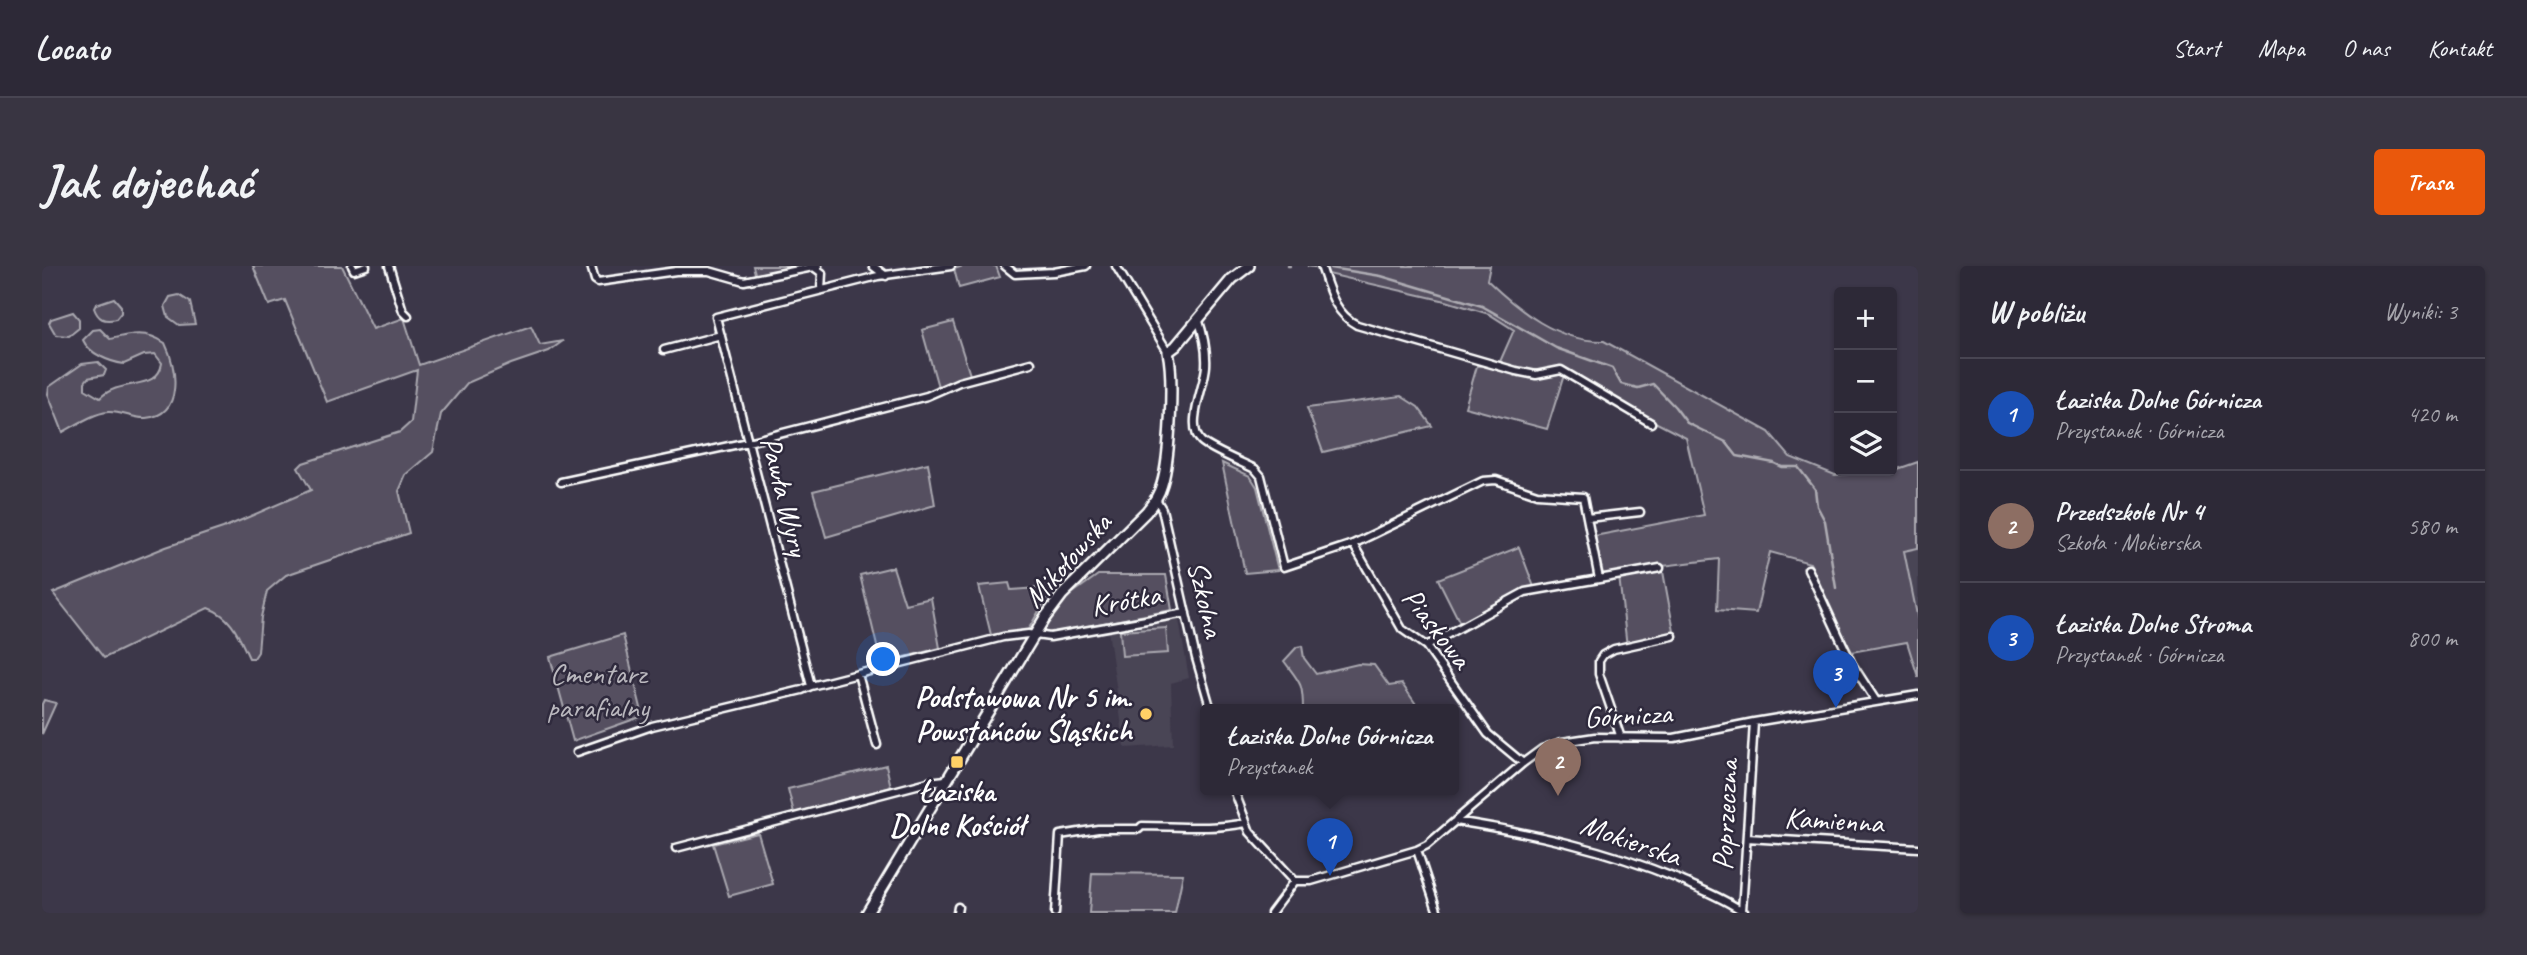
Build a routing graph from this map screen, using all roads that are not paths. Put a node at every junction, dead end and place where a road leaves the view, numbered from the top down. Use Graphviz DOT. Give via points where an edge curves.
graph roads {
  1 [pos="366,266"];
  2 [pos="389,266"];
  3 [pos="591,266"];
  4 [pos="816,266"];
  5 [pos="951,266"];
  6 [pos="1005,266"];
  7 [pos="1086,266"];
  8 [pos="1116,266"];
  9 [pos="1249,266"];
  10 [pos="1321,266"];
  11 [pos="876,267"];
  12 [pos="353,268"];
  13 [pos="886,276"];
  14 [pos="821,290"];
  15 [pos="408,316"];
  16 [pos="1198,318"];
  17 [pos="721,335"];
  18 [pos="663,350"];
  19 [pos="1168,352"];
  20 [pos="1031,363"];
  21 [pos="1651,423"];
  22 [pos="748,442"];
  23 [pos="561,482"];
  24 [pos="1156,499"];
  25 [pos="1640,512"];
  26 [pos="1587,518"];
  27 [pos="1353,544"];
  28 [pos="1660,568"];
  29 [pos="1808,569"];
  30 [pos="1599,579"];
  31 [pos="1186,613"];
  32 [pos="1033,636"];
  33 [pos="1673,636"];
  34 [pos="1426,646"];
  35 [pos="858,674"];
  36 [pos="811,685"];
  37 [pos="1918,695"];
  38 [pos="1876,701"];
  39 [pos="1209,704"];
  40 [pos="1754,722"];
  41 [pos="1622,738"];
  42 [pos="877,745"];
  43 [pos="577,752"];
  44 [pos="1523,763"];
  45 [pos="946,780"];
  46 [pos="1236,795"];
  47 [pos="1455,821"];
  48 [pos="1245,823"];
  49 [pos="1747,838"];
  50 [pos="676,848"];
  51 [pos="1918,848"];
  52 [pos="1417,850"];
  53 [pos="1295,881"];
  54 [pos="1744,912"];
  55 [pos="867,913"];
  56 [pos="1055,913"];
  57 [pos="1271,913"];
  58 [pos="1438,913"];
  1 -- 12 [label="street"];
  2 -- 15 [label="street"];
  3 -- 4 [label="street" via="598,282 676,271 709,271 744,281"];
  4 -- 14 [label="street" via="822,273"];
  5 -- 13 [label="street"];
  6 -- 7 [label="street" via="1015,274"];
  8 -- 19 [label="street"];
  9 -- 16 [label="street"];
  10 -- 21 [label="street" via="1333,301 1345,319 1357,325 1536,375 1561,370"];
  11 -- 13 [label="street"];
  13 -- 14 [label="street"];
  14 -- 17 [label="street, Pawła Wyry" via="716,317"];
  16 -- 19 [label="street"];
  16 -- 27 [label="street" via="1206,367 1196,431 1201,441 1261,476 1284,568"];
  17 -- 18 [label="street"];
  17 -- 22 [label="street, Pawła Wyry"];
  19 -- 24 [label="street, Mikołowska" via="1166,467"];
  20 -- 22 [label="street" via="959,382 927,396"];
  22 -- 23 [label="street"];
  22 -- 36 [label="street, Pawła Wyry"];
  24 -- 31 [label="street, Szkolna"];
  24 -- 32 [label="street, Mikołowska" via="1062,595"];
  25 -- 26 [label="street"];
  26 -- 27 [label="street" via="1583,497 1537,494 1496,480 1483,481"];
  26 -- 30 [label="street"];
  27 -- 34 [label="street, Piaskowa" via="1402,629"];
  28 -- 30 [label="street"];
  29 -- 38 [label="street" via="1852,664"];
  30 -- 34 [label="street" via="1525,592"];
  31 -- 32 [label="street, Krótka" via="1050,637"];
  31 -- 39 [label="street, Szkolna"];
  32 -- 35 [label="street, Krótka" via="984,641"];
  32 -- 45 [label="street, Mikołowska"];
  33 -- 41 [label="street" via="1614,649 1599,661 1599,674"];
  34 -- 44 [label="street, Piaskowa" via="1488,734"];
  35 -- 36 [label="street, Krótka"];
  35 -- 42 [label="street"];
  36 -- 43 [label="street, Krótka" via="652,726"];
  37 -- 38 [label="street, Górnicza"];
  38 -- 40 [label="street, Górnicza"];
  40 -- 41 [label="street, Górnicza" via="1666,739"];
  40 -- 49 [label="street, Poprzeczna"];
  41 -- 44 [label="street, Górnicza" via="1562,743 1542,749"];
  44 -- 47 [label="street, Górnicza"];
  45 -- 50 [label="street"];
  45 -- 55 [label="street, Mikołowska"];
  46 -- 48 [label="street"];
  47 -- 52 [label="street, Górnicza"];
  47 -- 54 [label="street, Mokierska" via="1577,844 1632,860"];
  48 -- 53 [label="street"];
  48 -- 56 [label="street" via="1194,828 1142,826 1060,835"];
  49 -- 51 [label="street, Kamienna"];
  49 -- 54 [label="street, Poprzeczna"];
  52 -- 53 [label="street, Górnicza" via="1311,881"];
  52 -- 58 [label="street"];
  53 -- 57 [label="street"];
}
